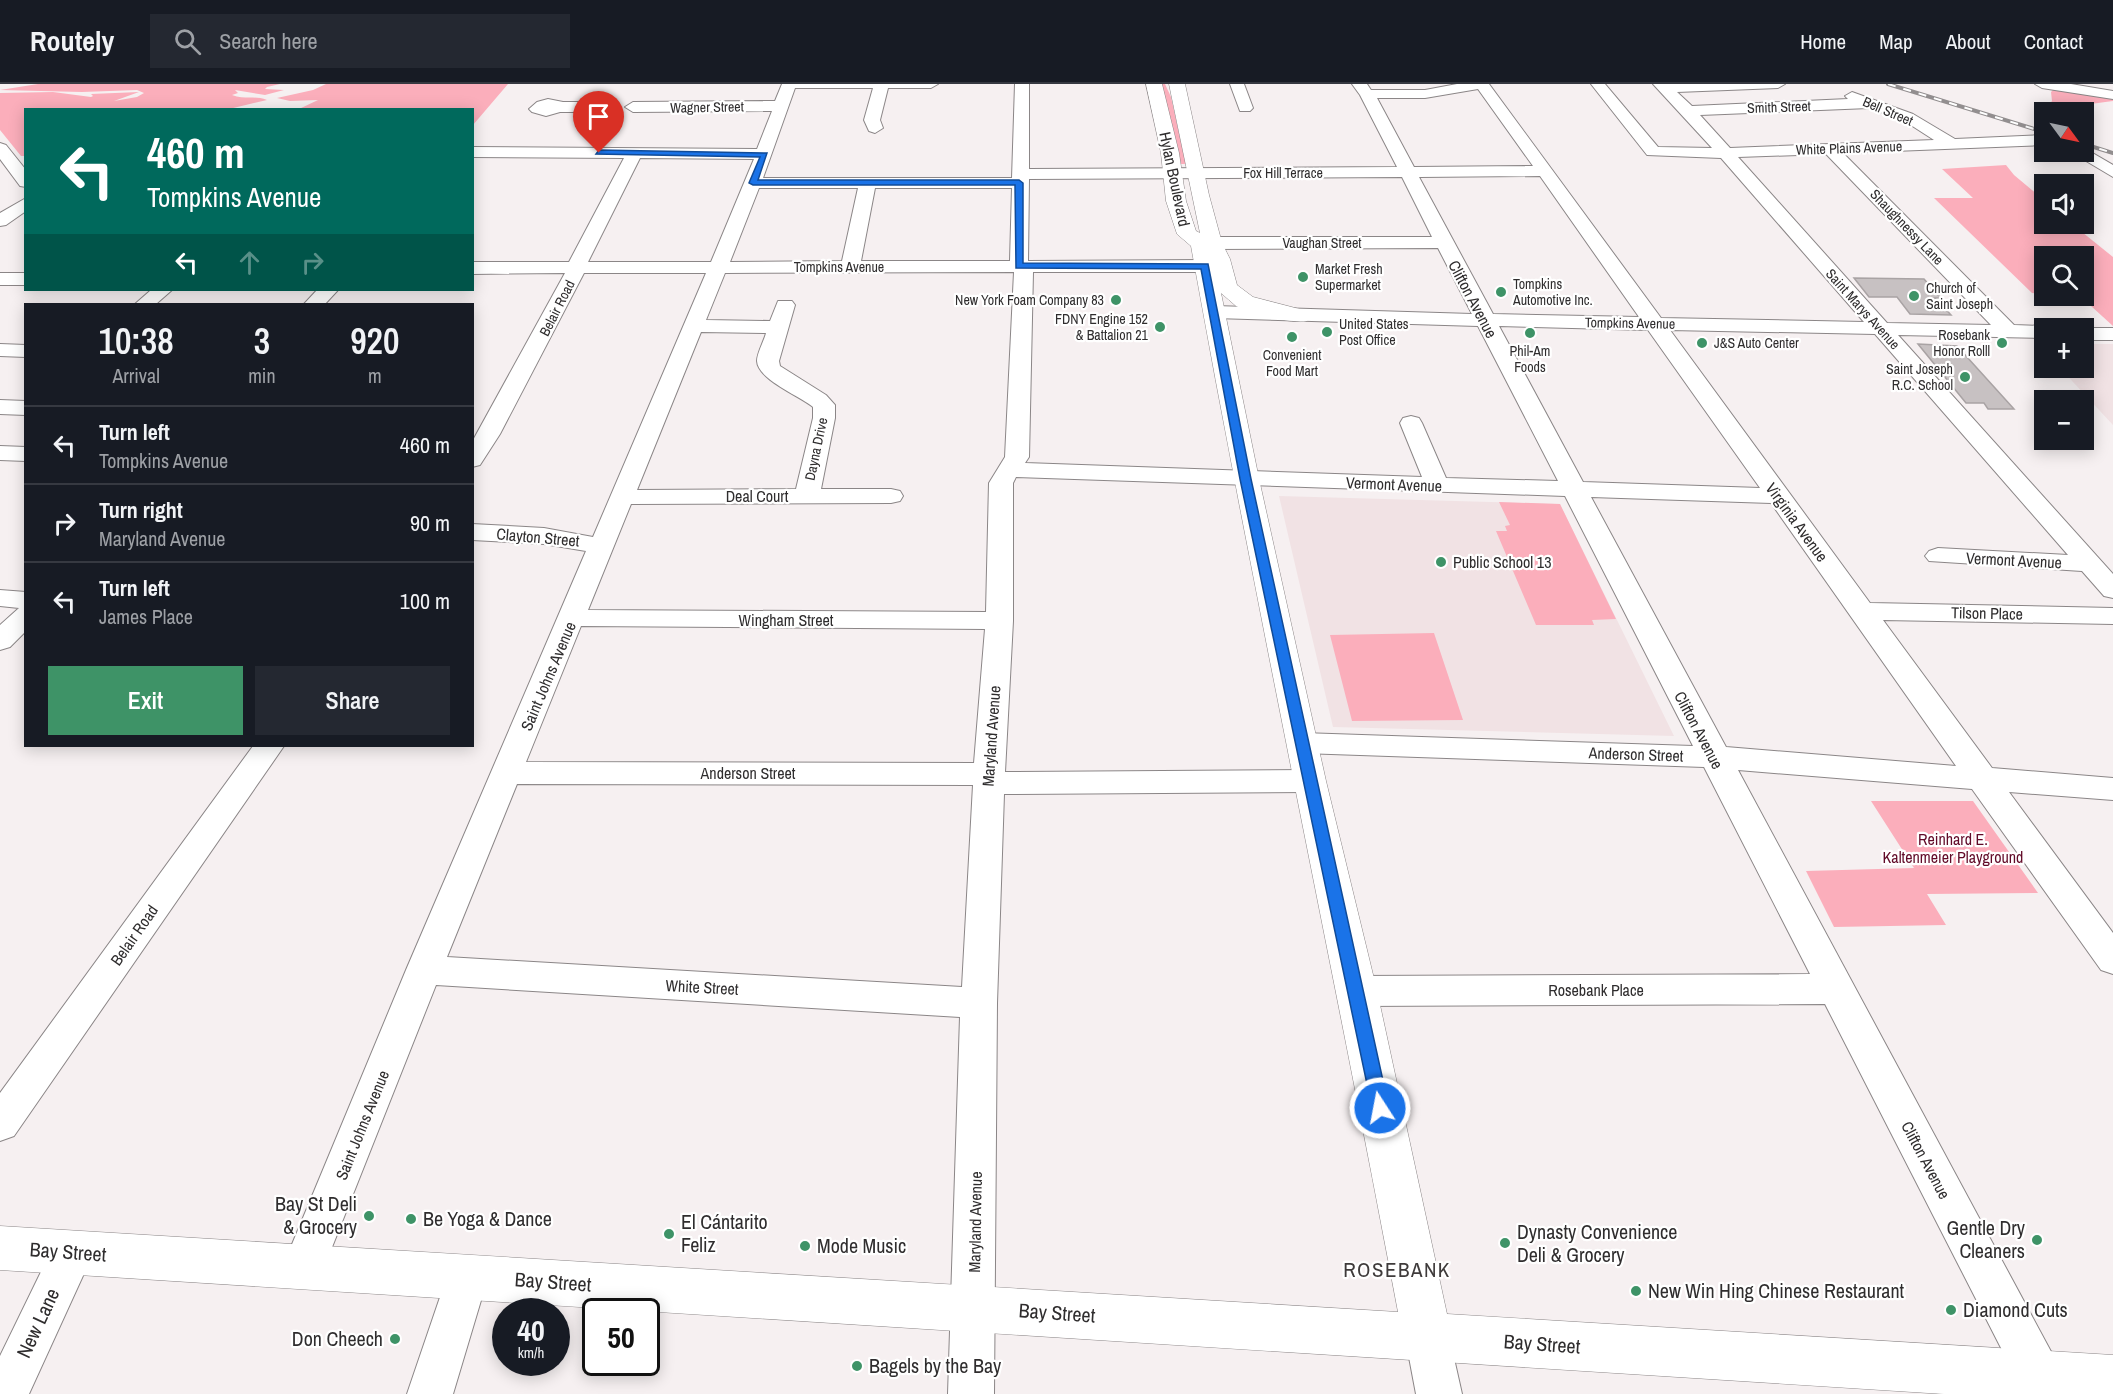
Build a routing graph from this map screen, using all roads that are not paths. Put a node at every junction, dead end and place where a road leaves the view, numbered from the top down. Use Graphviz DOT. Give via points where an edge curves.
graph roads {
  1 [pos="882,84"];
  2 [pos="931,84"];
  3 [pos="1022,84"];
  4 [pos="1154,84"];
  5 [pos="1177,84"];
  6 [pos="1237,84"];
  7 [pos="1482,84"];
  8 [pos="1778,84"];
  9 [pos="2042,84"];
  10 [pos="1598,85"];
  11 [pos="1663,86"];
  12 [pos="1830,88"];
  13 [pos="1363,89"];
  14 [pos="563,91"];
  15 [pos="786,92"];
  16 [pos="2113,95"];
  17 [pos="1870,103"];
  18 [pos="610,107"];
  19 [pos="633,107"];
  20 [pos="1245,108"];
  21 [pos="1688,111"];
  22 [pos="875,128"];
  23 [pos="2034,140"];
  24 [pos="1952,144"];
  25 [pos="0,148"];
  26 [pos="1830,149"];
  27 [pos="474,152"];
  28 [pos="635,153"];
  29 [pos="1724,153"];
  30 [pos="764,154"];
  31 [pos="2094,160"];
  32 [pos="1546,171"];
  33 [pos="1406,172"];
  34 [pos="2113,172"];
  35 [pos="1172,173"];
  36 [pos="1195,173"];
  37 [pos="1019,178"];
  38 [pos="24,180"];
  39 [pos="753,183"];
  40 [pos="868,183"];
  41 [pos="24,204"];
  42 [pos="0,221"];
  43 [pos="1443,242"];
  44 [pos="1207,243"];
  45 [pos="1019,266"];
  46 [pos="1205,266"];
  47 [pos="577,267"];
  48 [pos="717,267"];
  49 [pos="850,267"];
  50 [pos="474,268"];
  51 [pos="161,291"];
  52 [pos="327,291"];
  53 [pos="147,303"];
  54 [pos="315,303"];
  55 [pos="785,305"];
  56 [pos="1215,312"];
  57 [pos="1299,316"];
  58 [pos="1485,320"];
  59 [pos="1656,324"];
  60 [pos="694,326"];
  61 [pos="779,327"];
  62 [pos="1880,328"];
  63 [pos="2009,332"];
  64 [pos="2034,333"];
  65 [pos="2094,333"];
  66 [pos="2113,334"];
  67 [pos="0,350"];
  68 [pos="24,351"];
  69 [pos="0,407"];
  70 [pos="24,408"];
  71 [pos="1411,423"];
  72 [pos="481,431"];
  73 [pos="0,453"];
  74 [pos="24,454"];
  75 [pos="474,454"];
  76 [pos="1009,470"];
  77 [pos="1246,479"];
  78 [pos="1438,486"];
  79 [pos="1573,489"];
  80 [pos="807,496"];
  81 [pos="891,496"];
  82 [pos="1779,496"];
  83 [pos="624,497"];
  84 [pos="474,532"];
  85 [pos="603,546"];
  86 [pos="1938,556"];
  87 [pos="2090,564"];
  88 [pos="2113,590"];
  89 [pos="0,598"];
  90 [pos="24,600"];
  91 [pos="1862,611"];
  92 [pos="24,616"];
  93 [pos="2113,616"];
  94 [pos="573,618"];
  95 [pos="999,621"];
  96 [pos="0,642"];
  97 [pos="1302,743"];
  98 [pos="267,747"];
  99 [pos="1713,757"];
  100 [pos="507,773"];
  101 [pos="988,778"];
  102 [pos="1983,778"];
  103 [pos="1309,781"];
  104 [pos="2113,789"];
  105 [pos="2113,960"];
  106 [pos="424,970"];
  107 [pos="1835,988"];
  108 [pos="1357,992"];
  109 [pos="980,1003"];
  110 [pos="0,1124"];
  111 [pos="0,1248"];
  112 [pos="72,1253"];
  113 [pos="304,1266"];
  114 [pos="467,1277"];
  115 [pos="973,1308"];
  116 [pos="1427,1336"];
  117 [pos="2039,1375"];
  118 [pos="2113,1380"];
  119 [pos="1985,1383"];
  120 [pos="6,1394"];
  121 [pos="430,1394"];
  122 [pos="971,1394"];
  123 [pos="1439,1394"];
  1 -- 2 [label="street, Wagner Street"];
  1 -- 15 [label="street, Wagner Street"];
  1 -- 22 [label="street" via="872,120"];
  3 -- 37 [label="street, Maryland Avenue"];
  4 -- 35 [label="main road, Hylan Boulevard"];
  5 -- 36 [label="main road, Hylan Boulevard"];
  6 -- 20 [label="street"];
  7 -- 13 [label="street" via="1425,94"];
  7 -- 32 [label="street, Virginia Avenue"];
  8 -- 11 [label="street"];
  9 -- 16 [label="street"];
  10 -- 29 [label="street, White Plains Avenue" via="1653,152"];
  11 -- 21 [label="street, Saint Marys Avenue"];
  12 -- 17 [label="street, Bell Street"];
  13 -- 33 [label="street, Clifton Avenue"];
  14 -- 18 [label="street" via="556,106"];
  15 -- 19 [label="street, Wagner Street"];
  15 -- 30 [label="street, Saint Johns Avenue"];
  17 -- 21 [label="street, Smith Street"];
  17 -- 24 [label="street, Bell Street" via="1908,117"];
  21 -- 29 [label="street, Saint Marys Avenue"];
  23 -- 24 [label="street, White Plains Avenue"];
  24 -- 26 [label="street, White Plains Avenue"];
  25 -- 38 [label="street"];
  26 -- 29 [label="street, White Plains Avenue"];
  26 -- 63 [label="street, Shaughnessy Lane"];
  27 -- 28 [label="street"];
  28 -- 30 [label="street"];
  28 -- 47 [label="street, Belair Road"];
  29 -- 62 [label="street, Saint Marys Avenue"];
  30 -- 39 [label="street, Saint Johns Avenue"];
  31 -- 34 [label="street"];
  32 -- 33 [label="street, Fox Hill Terrace"];
  32 -- 59 [label="street, Virginia Avenue"];
  33 -- 36 [label="street, Fox Hill Terrace"];
  33 -- 43 [label="street, Clifton Avenue"];
  35 -- 36 [label="street, Fox Hill Terrace"];
  35 -- 37 [label="street, Fox Hill Terrace"];
  35 -- 44 [label="main road, Hylan Boulevard" via="1187,234"];
  36 -- 44 [label="main road, Hylan Boulevard"];
  37 -- 40 [label="street, Fox Hill Terrace"];
  37 -- 45 [label="street, Maryland Avenue"];
  39 -- 40 [label="street, Fox Hill Terrace"];
  39 -- 48 [label="street, Saint Johns Avenue"];
  40 -- 49 [label="street"];
  41 -- 42 [label="street"];
  43 -- 44 [label="street, Vaughan Street"];
  43 -- 58 [label="street, Clifton Avenue"];
  44 -- 46 [label="main road, Hylan Boulevard"];
  44 -- 57 [label="main road" via="1220,259 1227,287 1233,294 1265,309"];
  45 -- 46 [label="street, Tompkins Avenue"];
  45 -- 49 [label="street, Tompkins Avenue"];
  45 -- 76 [label="street, Maryland Avenue" via="1024,273 1017,457"];
  46 -- 56 [label="main road, Hylan Boulevard"];
  47 -- 48 [label="street, Tompkins Avenue"];
  47 -- 50 [label="street, Tompkins Avenue"];
  47 -- 72 [label="street, Belair Road"];
  48 -- 49 [label="street, Tompkins Avenue"];
  48 -- 60 [label="street, Saint Johns Avenue"];
  51 -- 53 [label="street"];
  52 -- 54 [label="street"];
  55 -- 61 [label="street, Dayna Drive"];
  56 -- 57 [label="street, Tompkins Avenue"];
  56 -- 77 [label="main road, Hylan Boulevard"];
  57 -- 58 [label="street, Tompkins Avenue"];
  58 -- 59 [label="street, Tompkins Avenue"];
  58 -- 79 [label="street, Clifton Avenue"];
  59 -- 62 [label="street, Tompkins Avenue"];
  59 -- 82 [label="street, Virginia Avenue"];
  60 -- 61 [label="street"];
  60 -- 83 [label="street, Saint Johns Avenue"];
  61 -- 80 [label="street, Dayna Drive" via="769,367 824,405 825,418"];
  62 -- 63 [label="street, Tompkins Avenue"];
  62 -- 87 [label="street, Saint Marys Avenue"];
  63 -- 64 [label="street, Tompkins Avenue"];
  65 -- 66 [label="street"];
  67 -- 68 [label="street"];
  69 -- 70 [label="street"];
  71 -- 78 [label="street"];
  72 -- 75 [label="street, Belair Road"];
  73 -- 74 [label="street"];
  76 -- 77 [label="street, Vermont Avenue"];
  76 -- 95 [label="street, Maryland Avenue" via="1001,483"];
  77 -- 78 [label="street, Vermont Avenue"];
  77 -- 97 [label="main road, Hylan Boulevard"];
  78 -- 79 [label="street, Vermont Avenue"];
  79 -- 82 [label="street, Vermont Avenue"];
  79 -- 99 [label="street, Clifton Avenue"];
  80 -- 81 [label="street, Deal Court"];
  80 -- 83 [label="street, Deal Court"];
  82 -- 91 [label="street, Virginia Avenue"];
  83 -- 85 [label="street, Saint Johns Avenue"];
  84 -- 85 [label="street, Clayton Street" via="544,536"];
  85 -- 94 [label="street, Saint Johns Avenue"];
  86 -- 87 [label="street, Vermont Avenue"];
  87 -- 88 [label="street, Saint Marys Avenue"];
  89 -- 90 [label="street"];
  91 -- 93 [label="street, Tilson Place"];
  91 -- 102 [label="street, Virginia Avenue"];
  92 -- 96 [label="street"];
  94 -- 95 [label="street, Wingham Street"];
  94 -- 100 [label="street, Saint Johns Avenue"];
  95 -- 101 [label="street, Maryland Avenue"];
  97 -- 99 [label="street, Anderson Street"];
  97 -- 103 [label="main road, Hylan Boulevard"];
  98 -- 110 [label="street, Belair Road"];
  99 -- 102 [label="street, Anderson Street"];
  99 -- 107 [label="street, Clifton Avenue"];
  100 -- 101 [label="street, Anderson Street"];
  100 -- 106 [label="street, Saint Johns Avenue"];
  101 -- 103 [label="street, Anderson Street"];
  101 -- 109 [label="street, Maryland Avenue"];
  102 -- 104 [label="street, Anderson Street"];
  102 -- 105 [label="street, Virginia Avenue"];
  103 -- 108 [label="main road, Hylan Boulevard"];
  106 -- 109 [label="street, White Street"];
  106 -- 113 [label="street, Saint Johns Avenue"];
  107 -- 108 [label="street, Rosebank Place"];
  107 -- 117 [label="street, Clifton Avenue"];
  108 -- 116 [label="main road, Hylan Boulevard"];
  109 -- 115 [label="street, Maryland Avenue"];
  111 -- 112 [label="main road, Bay Street"];
  112 -- 113 [label="main road, Bay Street"];
  112 -- 120 [label="street, New Lane"];
  113 -- 114 [label="main road, Bay Street"];
  114 -- 115 [label="main road, Bay Street"];
  114 -- 121 [label="street"];
  115 -- 116 [label="main road, Bay Street"];
  115 -- 122 [label="street, Maryland Avenue"];
  116 -- 119 [label="main road, Bay Street"];
  116 -- 123 [label="street, Hylan Boulevard"];
  117 -- 118 [label="main road, Bay Street"];
  117 -- 119 [label="main road, Bay Street"];
}
